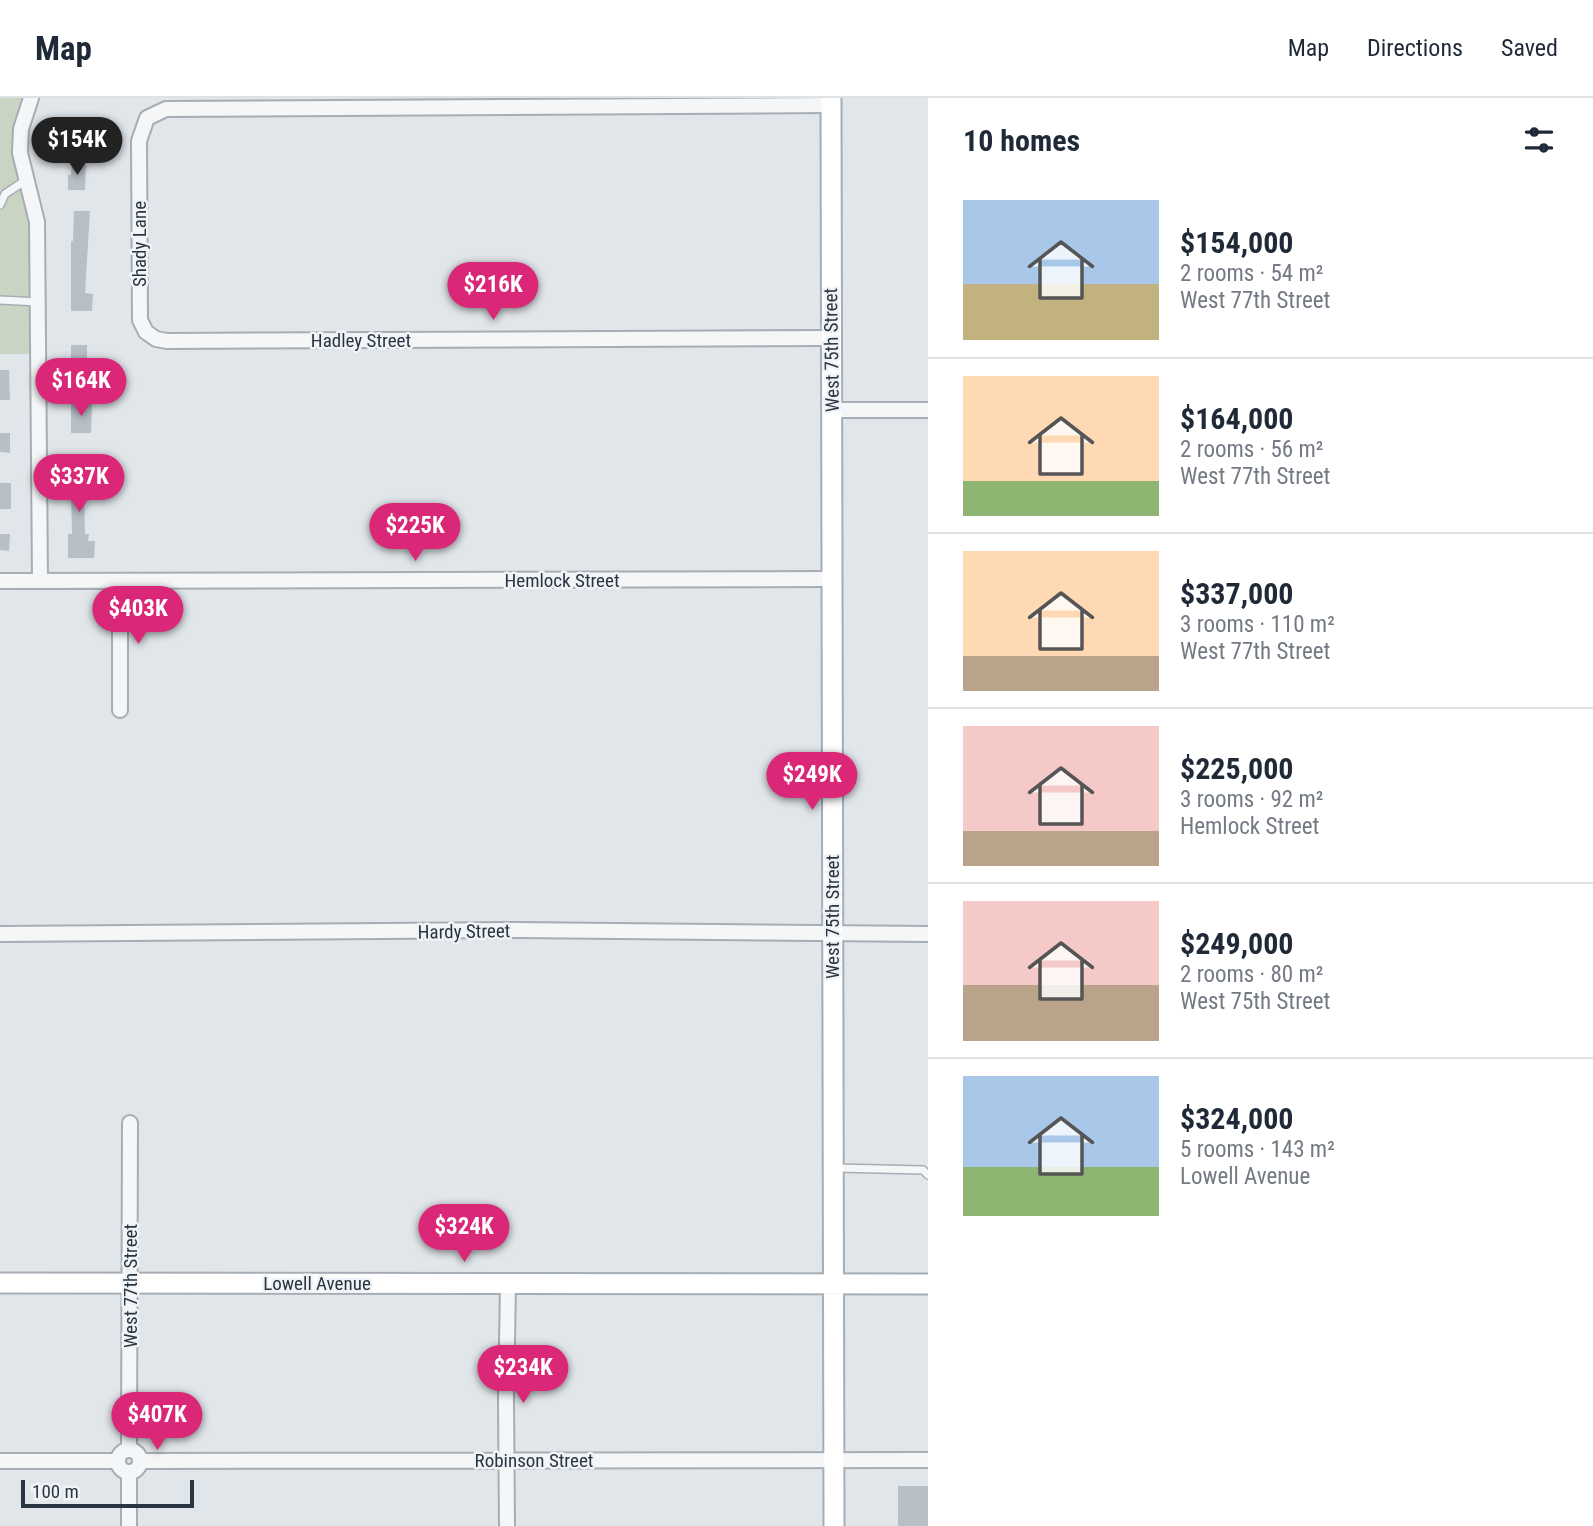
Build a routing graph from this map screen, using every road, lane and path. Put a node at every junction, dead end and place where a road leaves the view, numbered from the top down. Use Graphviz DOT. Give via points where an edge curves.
graph roads {
  1 [pos="31,98"];
  2 [pos="830,102"];
  3 [pos="26,180"];
  4 [pos="0,205"];
  5 [pos="0,300"];
  6 [pos="39,302"];
  7 [pos="146,332"];
  8 [pos="831,338"];
  9 [pos="832,410"];
  10 [pos="928,410"];
  11 [pos="831,579"];
  12 [pos="40,580"];
  13 [pos="0,581"];
  14 [pos="120,581"];
  15 [pos="120,710"];
  16 [pos="0,933"];
  17 [pos="832,933"];
  18 [pos="928,934"];
  19 [pos="130,1123"];
  20 [pos="833,1168"];
  21 [pos="928,1175"];
  22 [pos="0,1283"];
  23 [pos="130,1283"];
  24 [pos="833,1284"];
  25 [pos="928,1284"];
  26 [pos="508,1285"];
  27 [pos="129,1450"];
  28 [pos="506,1460"];
  29 [pos="928,1460"];
  30 [pos="0,1461"];
  31 [pos="118,1461"];
  32 [pos="141,1461"];
  33 [pos="834,1461"];
  34 [pos="129,1472"];
  35 [pos="130,1526"];
  36 [pos="507,1526"];
  37 [pos="834,1526"];
  1 -- 3 [label="street" via="20,129"];
  2 -- 7 [label="street, Shady Lane" via="166,109 147,118 139,141 140,320"];
  2 -- 8 [label="main road, West 75th Street"];
  3 -- 4 [label="lane" via="5,194"];
  3 -- 6 [label="street" via="37,222"];
  5 -- 6 [label="lane"];
  6 -- 12 [label="street"];
  7 -- 8 [label="street, Hadley Street" via="167,341"];
  8 -- 9 [label="main road, West 75th Street"];
  9 -- 10 [label="street"];
  9 -- 11 [label="main road, West 75th Street"];
  11 -- 14 [label="street, Hemlock Street"];
  11 -- 17 [label="main road, West 75th Street"];
  12 -- 13 [label="street, Hemlock Street"];
  12 -- 14 [label="street, Hemlock Street"];
  14 -- 15 [label="street"];
  16 -- 17 [label="street, Hardy Street"];
  17 -- 18 [label="street, Hardy Street"];
  17 -- 20 [label="main road, West 75th Street"];
  19 -- 23 [label="street, West 77th Street"];
  20 -- 21 [label="lane" via="923,1170"];
  20 -- 24 [label="main road, West 75th Street"];
  22 -- 23 [label="main road, Lowell Avenue"];
  23 -- 26 [label="main road, Lowell Avenue"];
  23 -- 27 [label="street, West 77th Street"];
  24 -- 25 [label="main road, Lowell Avenue"];
  24 -- 26 [label="main road, Lowell Avenue"];
  24 -- 33 [label="main road, West 75th Street"];
  26 -- 28 [label="street"];
  27 -- 31 [label="street" via="120,1454"];
  27 -- 32 [label="street"];
  28 -- 32 [label="street, Robinson Street"];
  28 -- 33 [label="street, Robinson Street"];
  28 -- 36 [label="street"];
  29 -- 33 [label="street, Robinson Street"];
  30 -- 31 [label="street"];
  31 -- 34 [label="street" via="120,1468"];
  32 -- 34 [label="street"];
  33 -- 37 [label="main road, West 75th Street"];
  34 -- 35 [label="street"];
}
